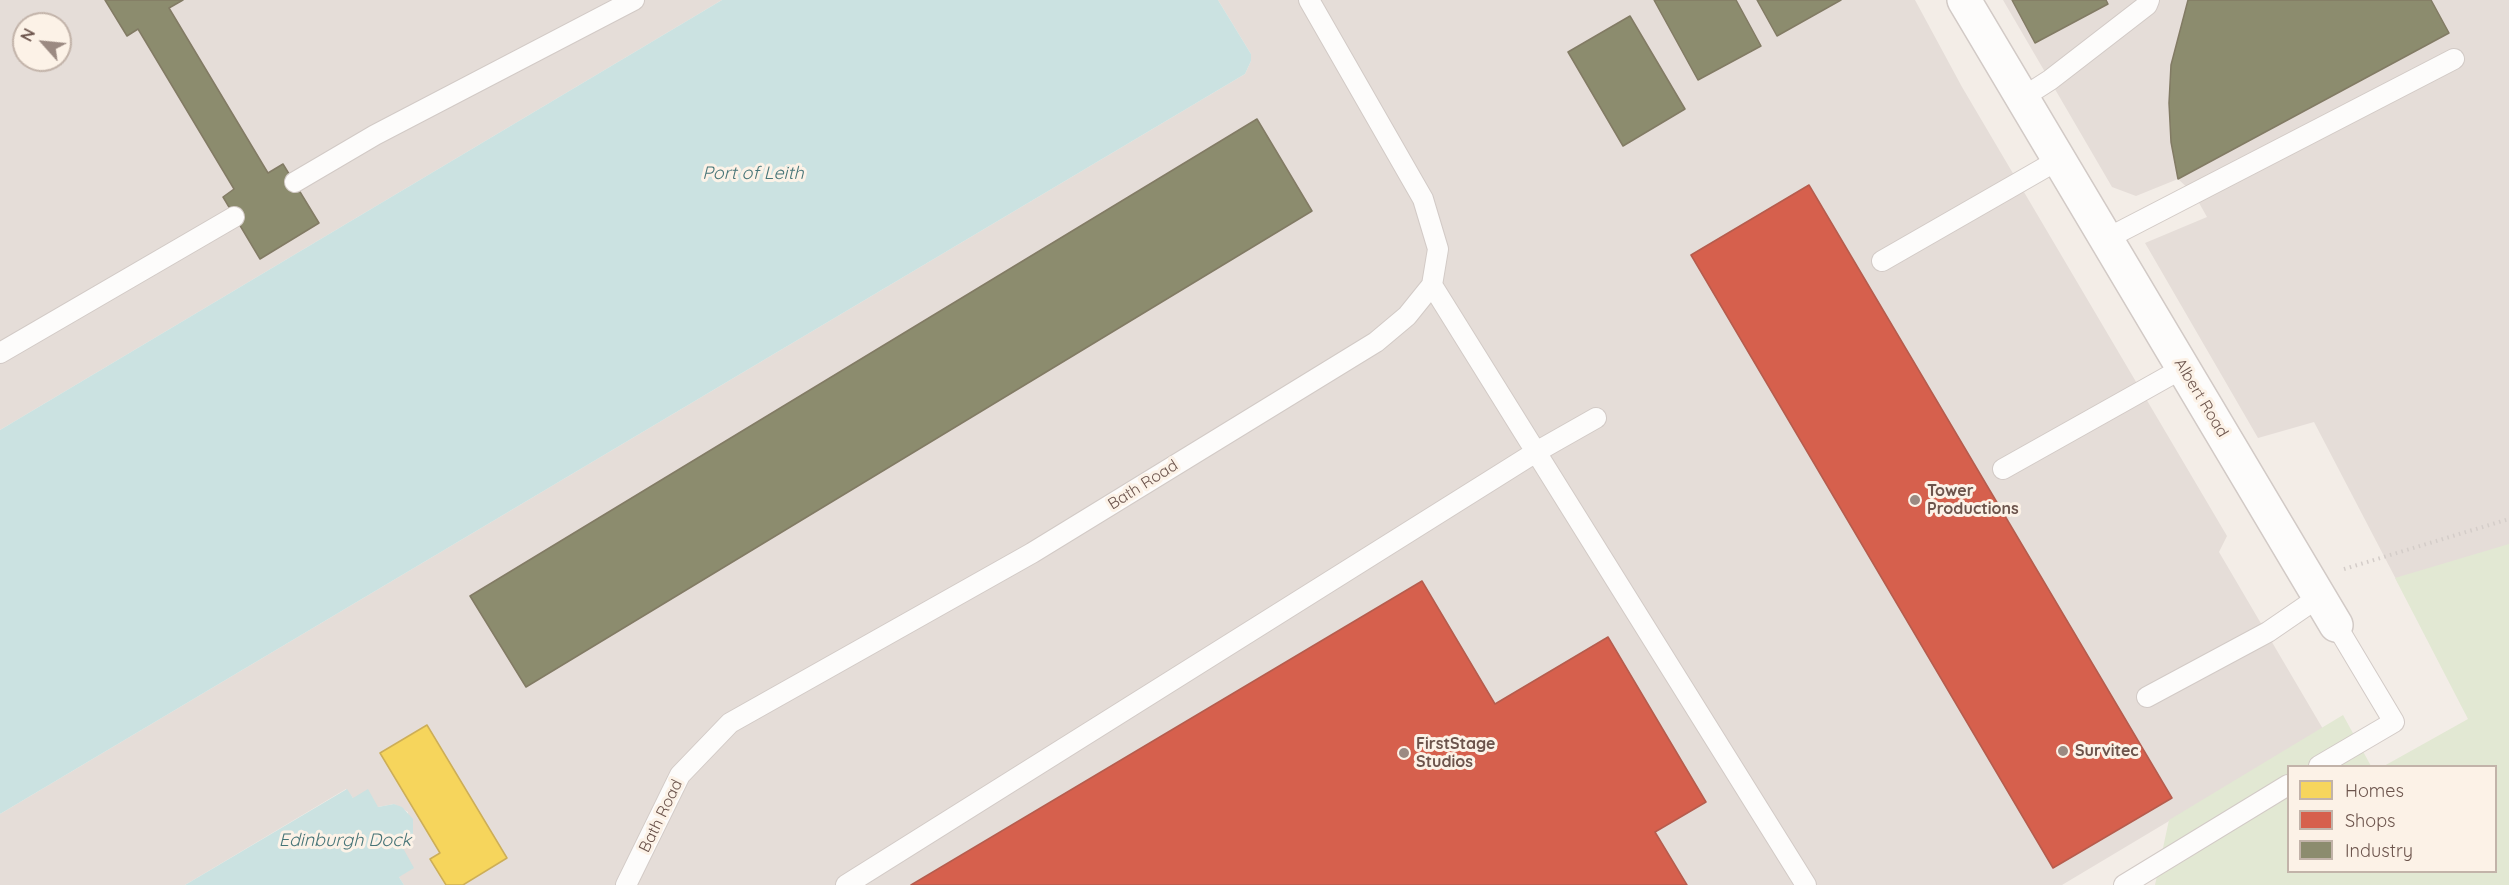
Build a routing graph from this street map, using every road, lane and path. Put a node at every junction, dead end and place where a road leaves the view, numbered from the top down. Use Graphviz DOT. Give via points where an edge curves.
graph roads {
  1 [pos="634,0"];
  2 [pos="1309,0"];
  3 [pos="1964,0"];
  4 [pos="2149,0"];
  5 [pos="2454,59"];
  6 [pos="2022,98"];
  7 [pos="2058,160"];
  8 [pos="295,182"];
  9 [pos="234,217"];
  10 [pos="2106,239"];
  11 [pos="1882,261"];
  12 [pos="1432,285"];
  13 [pos="0,353"];
  14 [pos="2183,368"];
  15 [pos="1596,418"];
  16 [pos="1536,452"];
  17 [pos="2003,470"];
  18 [pos="2509,519"];
  19 [pos="2314,588"];
  20 [pos="2336,625"];
  21 [pos="2147,697"];
  22 [pos="2321,765"];
  23 [pos="2287,786"];
  24 [pos="626,885"];
  25 [pos="846,885"];
  26 [pos="1806,885"];
  27 [pos="2124,885"];
  1 -- 8 [label="lane" via="375,135"];
  2 -- 12 [label="lane, Bath Road" via="1423,199 1438,249"];
  3 -- 6 [label="street, Albert Road"];
  4 -- 6 [label="lane"];
  5 -- 10 [label="lane"];
  6 -- 7 [label="street, Albert Road"];
  7 -- 10 [label="street, Albert Road"];
  7 -- 11 [label="lane"];
  9 -- 13 [label="lane"];
  10 -- 14 [label="street, Albert Road"];
  12 -- 16 [label="lane"];
  12 -- 24 [label="lane, Bath Road" via="1407,316 1376,342 1032,553 730,723 680,775"];
  14 -- 17 [label="lane"];
  14 -- 19 [label="street, Albert Road"];
  15 -- 16 [label="lane"];
  16 -- 25 [label="lane"];
  16 -- 26 [label="lane"];
  18 -- 19 [label="path"];
  19 -- 20 [label="street, Albert Road"];
  19 -- 21 [label="lane" via="2268,632"];
  20 -- 22 [label="lane, Albert Road" via="2394,722"];
  23 -- 27 [label="lane"];
}
